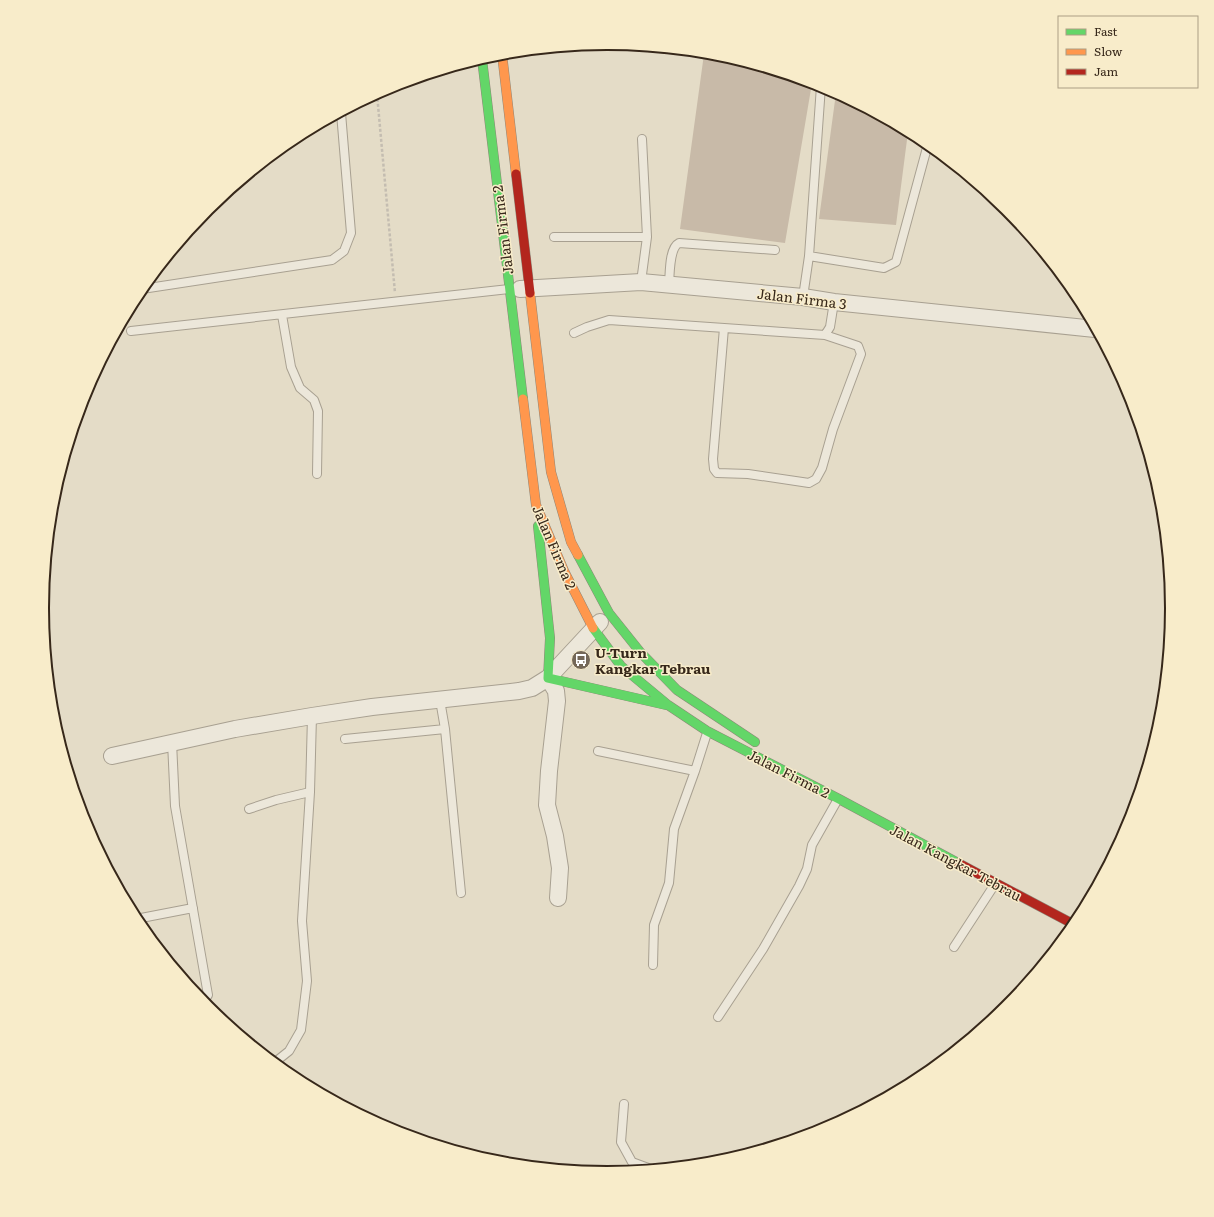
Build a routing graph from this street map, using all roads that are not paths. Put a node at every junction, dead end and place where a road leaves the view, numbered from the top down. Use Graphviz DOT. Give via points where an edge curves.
graph roads {
  1 [pos="503,60"];
  2 [pos="483,65"];
  3 [pos="821,93"];
  4 [pos="341,118"];
  5 [pos="642,139"];
  6 [pos="926,151"];
  7 [pos="554,237"];
  8 [pos="647,237"];
  9 [pos="775,250"];
  10 [pos="809,256"];
  11 [pos="641,282"];
  12 [pos="669,284"];
  13 [pos="150,288"];
  14 [pos="509,289"];
  15 [pos="529,289"];
  16 [pos="803,297"];
  17 [pos="834,302"];
  18 [pos="282,315"];
  19 [pos="724,328"];
  20 [pos="1089,328"];
  21 [pos="131,331"];
  22 [pos="574,333"];
  23 [pos="825,335"];
  24 [pos="317,474"];
  25 [pos="536,505"];
  26 [pos="609,613"];
  27 [pos="592,629"];
  28 [pos="548,678"];
  29 [pos="440,700"];
  30 [pos="668,705"];
  31 [pos="714,714"];
  32 [pos="312,716"];
  33 [pos="445,729"];
  34 [pos="708,731"];
  35 [pos="346,739"];
  36 [pos="172,742"];
  37 [pos="760,745"];
  38 [pos="598,750"];
  39 [pos="773,754"];
  40 [pos="112,756"];
  41 [pos="695,771"];
  42 [pos="310,792"];
  43 [pos="838,799"];
  44 [pos="249,809"];
  45 [pos="996,883"];
  46 [pos="461,893"];
  47 [pos="558,898"];
  48 [pos="193,908"];
  49 [pos="142,918"];
  50 [pos="1069,922"];
  51 [pos="954,947"];
  52 [pos="653,965"];
  53 [pos="207,997"];
  54 [pos="718,1018"];
  55 [pos="279,1059"];
  56 [pos="624,1104"];
  57 [pos="641,1165"];
  1 -- 15 [label="main road, Jalan Firma 2"];
  2 -- 14 [label="main road, Jalan Firma 2"];
  3 -- 10 [label="lane"];
  4 -- 13 [label="lane" via="351,233 344,251 332,260"];
  5 -- 8 [label="lane"];
  6 -- 10 [label="lane" via="896,262 884,268"];
  7 -- 8 [label="lane"];
  8 -- 11 [label="lane"];
  9 -- 12 [label="lane" via="679,243 672,252"];
  10 -- 16 [label="lane"];
  11 -- 12 [label="street, Jalan Firma 3"];
  11 -- 15 [label="street, Jalan Firma 3"];
  12 -- 16 [label="street, Jalan Firma 3"];
  14 -- 15 [label="street, Jalan Firma 3"];
  14 -- 18 [label="lane"];
  14 -- 25 [label="main road, Jalan Firma 2"];
  15 -- 26 [label="main road, Jalan Firma 2" via="551,472 571,542"];
  16 -- 17 [label="street, Jalan Firma 3"];
  17 -- 20 [label="street, Jalan Firma 3"];
  17 -- 23 [label="lane" via="830,327"];
  18 -- 21 [label="lane"];
  18 -- 24 [label="lane" via="291,367 300,388 314,400 318,411"];
  19 -- 22 [label="lane" via="609,320"];
  19 -- 23 [label="lane"];
  19 -- 23 [label="lane" via="714,469 717,473 748,474 809,483 816,479 822,468 861,354 858,346"];
  25 -- 27 [label="main road, Jalan Firma 2"];
  25 -- 28 [label="main road" via="550,638"];
  26 -- 27 [label="street"];
  26 -- 31 [label="main road, Jalan Firma 2" via="641,653 678,690"];
  27 -- 28 [label="street"];
  27 -- 30 [label="main road, Jalan Firma 2" via="622,666"];
  28 -- 29 [label="street" via="532,688 519,692"];
  28 -- 30 [label="main road"];
  28 -- 47 [label="street" via="556,691 557,701 547,805 560,868"];
  29 -- 32 [label="street"];
  29 -- 33 [label="lane"];
  30 -- 34 [label="main road, Jalan Firma 2"];
  31 -- 34 [label="lane"];
  31 -- 37 [label="main road, Jalan Firma 2"];
  32 -- 36 [label="street"];
  32 -- 42 [label="lane"];
  33 -- 35 [label="lane"];
  33 -- 46 [label="lane"];
  34 -- 41 [label="lane"];
  34 -- 43 [label="main road, Jalan Firma 2"];
  36 -- 40 [label="street"];
  36 -- 48 [label="lane" via="175,806"];
  38 -- 41 [label="lane"];
  39 -- 43 [label="main road, Jalan Firma 2"];
  41 -- 52 [label="lane" via="674,829 669,882 654,925"];
  42 -- 44 [label="lane"];
  42 -- 55 [label="lane" via="302,921 307,981 301,1030 289,1052"];
  43 -- 45 [label="main road, Jalan Kangkar Tebrau"];
  43 -- 54 [label="lane" via="812,845 807,869 799,886 764,949"];
  45 -- 50 [label="main road, Jalan Kangkar Tebrau"];
  45 -- 51 [label="lane"];
  48 -- 49 [label="lane"];
  48 -- 53 [label="lane"];
  56 -- 57 [label="lane" via="621,1142 632,1162"];
}
